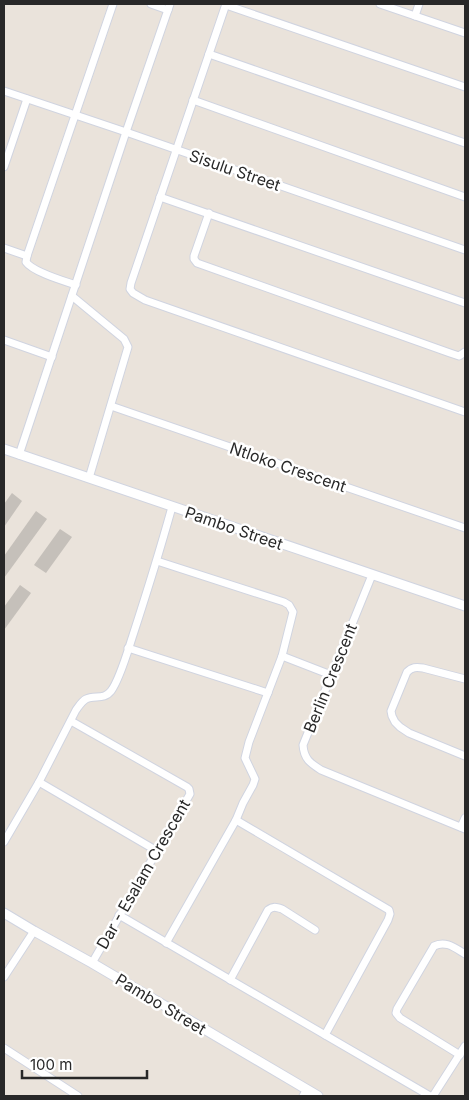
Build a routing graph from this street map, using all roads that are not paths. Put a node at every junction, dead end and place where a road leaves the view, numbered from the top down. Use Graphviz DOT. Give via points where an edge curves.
graph roads {
  1 [pos="113,4"];
  2 [pos="151,4"];
  3 [pos="226,4"];
  4 [pos="380,4"];
  5 [pos="419,4"];
  6 [pos="170,7"];
  7 [pos="415,16"];
  8 [pos="465,33"];
  9 [pos="209,54"];
  10 [pos="465,87"];
  11 [pos="4,91"];
  12 [pos="27,99"];
  13 [pos="193,100"];
  14 [pos="75,115"];
  15 [pos="126,132"];
  16 [pos="465,143"];
  17 [pos="176,150"];
  18 [pos="4,167"];
  19 [pos="160,197"];
  20 [pos="465,197"];
  21 [pos="209,213"];
  22 [pos="4,248"];
  23 [pos="465,250"];
  24 [pos="27,256"];
  25 [pos="76,285"];
  26 [pos="72,296"];
  27 [pos="465,303"];
  28 [pos="4,340"];
  29 [pos="465,352"];
  30 [pos="52,357"];
  31 [pos="110,406"];
  32 [pos="465,412"];
  33 [pos="4,449"];
  34 [pos="19,454"];
  35 [pos="89,478"];
  36 [pos="172,507"];
  37 [pos="465,528"];
  38 [pos="157,561"];
  39 [pos="372,575"];
  40 [pos="465,606"];
  41 [pos="128,648"];
  42 [pos="282,656"];
  43 [pos="331,675"];
  44 [pos="465,679"];
  45 [pos="268,693"];
  46 [pos="71,721"];
  47 [pos="465,756"];
  48 [pos="39,782"];
  49 [pos="465,818"];
  50 [pos="236,820"];
  51 [pos="463,828"];
  52 [pos="4,842"];
  53 [pos="157,851"];
  54 [pos="4,913"];
  55 [pos="119,915"];
  56 [pos="315,930"];
  57 [pos="34,931"];
  58 [pos="166,943"];
  59 [pos="465,954"];
  60 [pos="92,963"];
  61 [pos="4,977"];
  62 [pos="230,980"];
  63 [pos="325,1035"];
  64 [pos="465,1046"];
  65 [pos="4,1048"];
  66 [pos="460,1055"];
  67 [pos="305,1093"];
  68 [pos="78,1096"];
  69 [pos="318,1096"];
  70 [pos="432,1096"];
  1 -- 14 [label="street"];
  2 -- 6 [label="street"];
  3 -- 9 [label="street"];
  3 -- 10 [label="street"];
  4 -- 7 [label="street"];
  5 -- 7 [label="street"];
  6 -- 15 [label="street"];
  7 -- 8 [label="street"];
  9 -- 13 [label="street"];
  9 -- 16 [label="street"];
  11 -- 12 [label="street, Sisulu Street"];
  12 -- 14 [label="street, Sisulu Street"];
  12 -- 18 [label="street"];
  13 -- 17 [label="street"];
  13 -- 20 [label="street"];
  14 -- 15 [label="street, Sisulu Street"];
  14 -- 24 [label="street"];
  15 -- 17 [label="street, Sisulu Street"];
  15 -- 25 [label="street"];
  17 -- 19 [label="street"];
  17 -- 23 [label="street, Sisulu Street"];
  19 -- 21 [label="street"];
  19 -- 32 [label="street" via="130,288 137,296"];
  21 -- 27 [label="street"];
  21 -- 29 [label="street" via="194,256 197,263 450,353 460,356"];
  22 -- 24 [label="street"];
  24 -- 25 [label="street" via="28,266"];
  25 -- 26 [label="street"];
  26 -- 30 [label="street"];
  26 -- 31 [label="street" via="127,344"];
  28 -- 30 [label="street"];
  30 -- 34 [label="street"];
  31 -- 35 [label="street"];
  31 -- 37 [label="street, Ntloko Crescent"];
  33 -- 34 [label="street, Pambo Street"];
  34 -- 35 [label="street, Pambo Street"];
  35 -- 36 [label="street, Pambo Street"];
  36 -- 38 [label="street"];
  36 -- 39 [label="street, Pambo Street"];
  38 -- 41 [label="street"];
  38 -- 42 [label="street" via="289,605 293,612"];
  39 -- 40 [label="street, Pambo Street"];
  39 -- 43 [label="street, Berlin Crescent"];
  41 -- 45 [label="street"];
  41 -- 46 [label="street" via="109,694 82,702"];
  42 -- 43 [label="street"];
  42 -- 45 [label="street"];
  43 -- 51 [label="street, Berlin Crescent" via="303,744 306,759 322,770"];
  44 -- 47 [label="street" via="412,668 407,672 391,711 394,722 409,733"];
  45 -- 50 [label="street" via="245,756 254,782"];
  46 -- 48 [label="street"];
  46 -- 53 [label="street, Dar - Esalam Crescent" via="189,789 190,794"];
  48 -- 52 [label="street"];
  48 -- 53 [label="street"];
  49 -- 51 [label="street"];
  50 -- 58 [label="street"];
  50 -- 63 [label="street" via="390,912"];
  53 -- 55 [label="street, Dar - Esalam Crescent"];
  54 -- 57 [label="street, Pambo Street"];
  55 -- 58 [label="street"];
  55 -- 60 [label="street, Dar - Esalam Crescent"];
  56 -- 62 [label="street" via="282,909 272,907"];
  57 -- 60 [label="street, Pambo Street"];
  57 -- 61 [label="street"];
  58 -- 62 [label="street"];
  59 -- 66 [label="street" via="444,943 434,946 396,1013"];
  60 -- 67 [label="street, Pambo Street"];
  62 -- 63 [label="street"];
  63 -- 70 [label="street"];
  64 -- 66 [label="street"];
  65 -- 68 [label="street"];
  66 -- 70 [label="street"];
  67 -- 69 [label="street, Pambo Street"];
}
